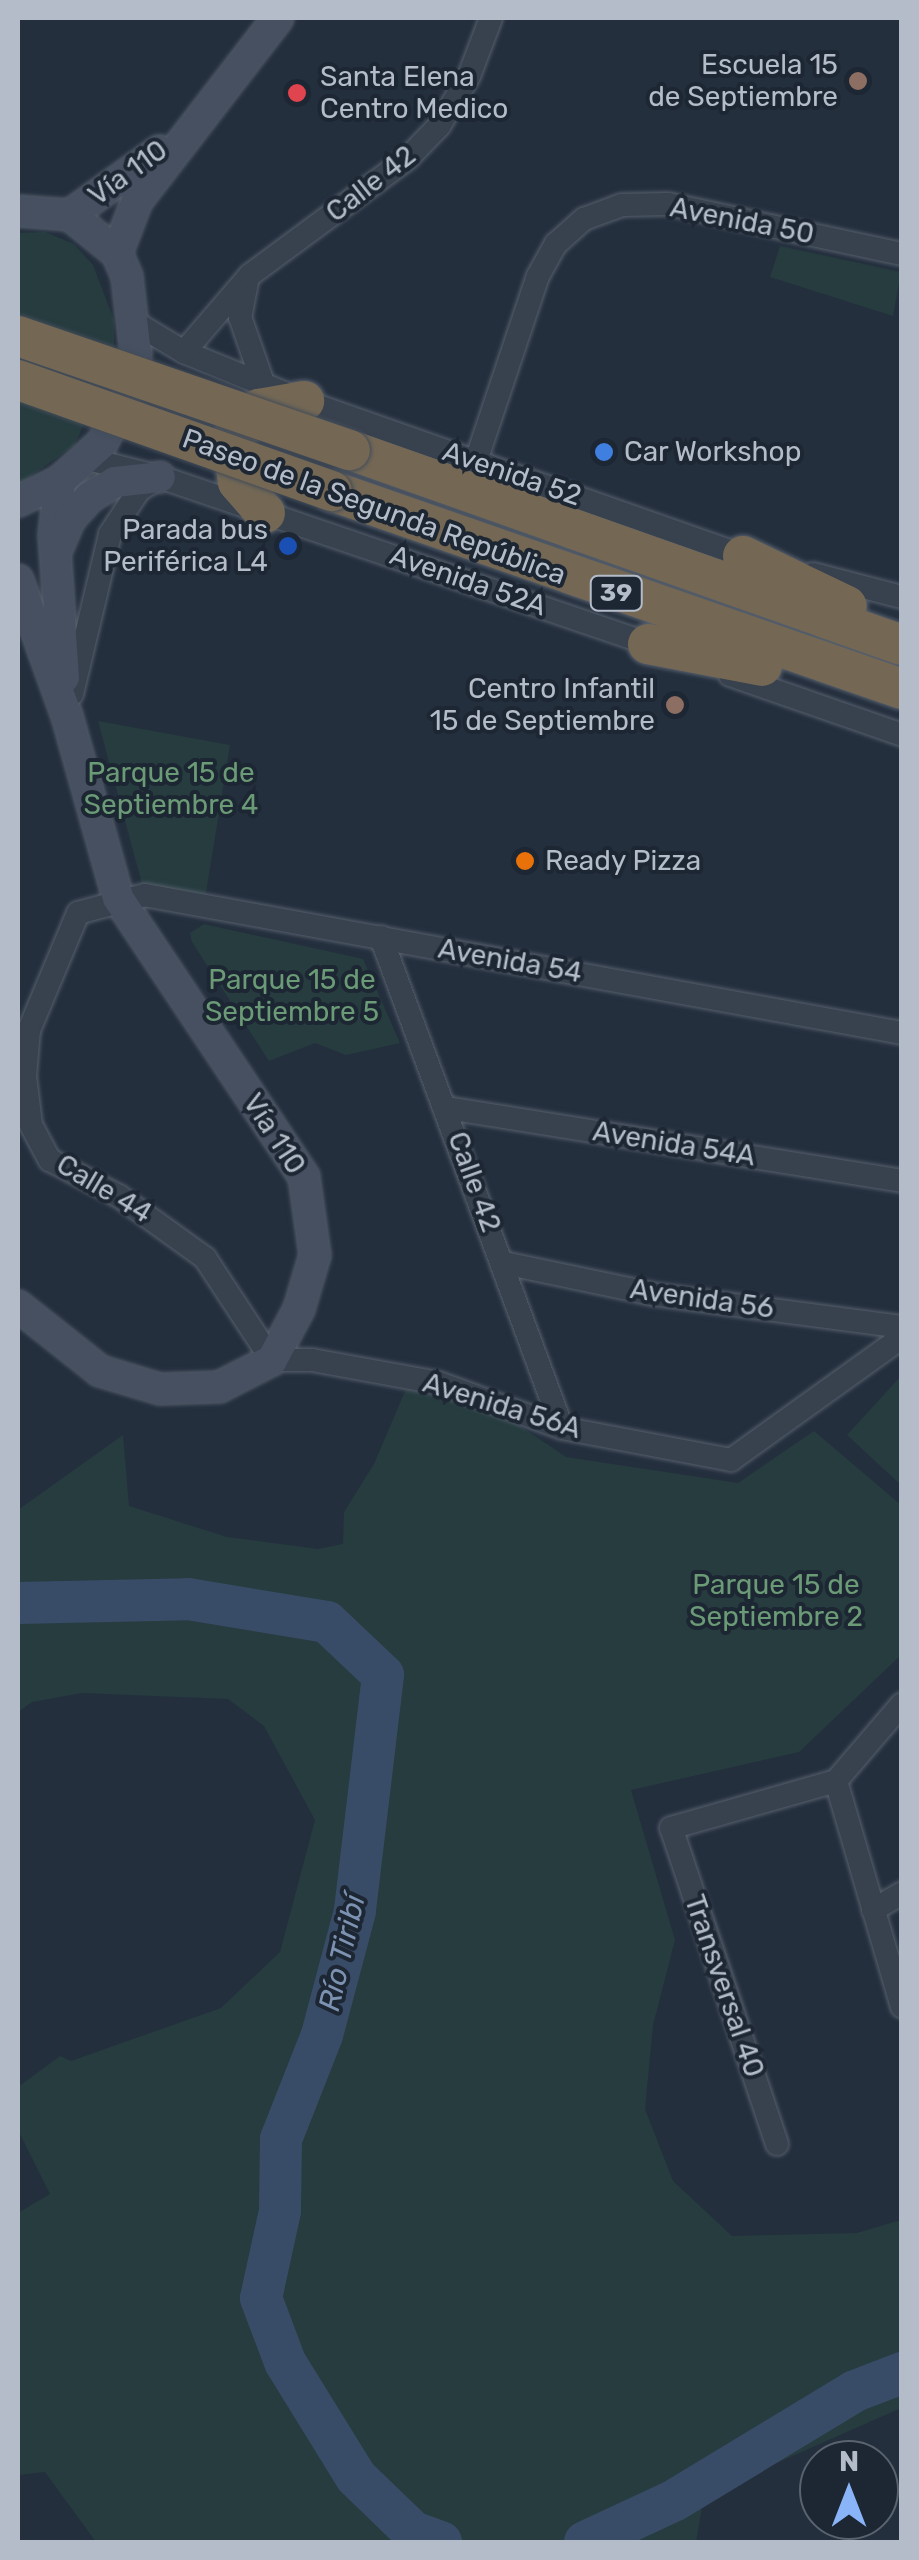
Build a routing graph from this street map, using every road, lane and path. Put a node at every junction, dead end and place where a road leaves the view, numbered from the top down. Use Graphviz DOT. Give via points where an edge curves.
graph roads {
  1 [pos="278,18"];
  2 [pos="492,18"];
  3 [pos="185,130"];
  4 [pos="18,210"];
  5 [pos="70,215"];
  6 [pos="117,254"];
  7 [pos="902,254"];
  8 [pos="250,275"];
  9 [pos="134,322"];
  10 [pos="18,336"];
  11 [pos="184,352"];
  12 [pos="18,380"];
  13 [pos="264,383"];
  14 [pos="304,400"];
  15 [pos="88,459"];
  16 [pos="476,461"];
  17 [pos="160,478"];
  18 [pos="60,481"];
  19 [pos="18,501"];
  20 [pos="266,513"];
  21 [pos="743,556"];
  22 [pos="56,575"];
  23 [pos="18,580"];
  24 [pos="902,597"];
  25 [pos="902,630"];
  26 [pos="648,644"];
  27 [pos="902,645"];
  28 [pos="902,690"];
  29 [pos="67,716"];
  30 [pos="902,734"];
  31 [pos="118,898"];
  32 [pos="381,937"];
  33 [pos="902,1033"];
  34 [pos="448,1108"];
  35 [pos="902,1181"];
  36 [pos="504,1263"];
  37 [pos="18,1306"];
  38 [pos="902,1327"];
  39 [pos="902,1337"];
  40 [pos="272,1360"];
  41 [pos="562,1428"];
  42 [pos="902,1704"];
  43 [pos="836,1781"];
  44 [pos="902,1893"];
  45 [pos="874,1910"];
  46 [pos="902,2006"];
  47 [pos="777,2144"];
  1 -- 3 [label="main road, Vía 110"];
  2 -- 8 [label="street, Calle 42" via="469,76 418,148"];
  3 -- 5 [label="main road, Vía 110"];
  3 -- 6 [label="main road, Vía 110" via="137,201"];
  4 -- 5 [label="main road"];
  5 -- 6 [label="main road"];
  6 -- 9 [label="main road"];
  7 -- 16 [label="street, Avenida 50" via="668,204 622,205 584,219 556,244 538,276"];
  8 -- 11 [label="street, Calle 42"];
  8 -- 13 [label="street" via="240,317"];
  9 -- 11 [label="street, Avenida 52"];
  9 -- 15 [label="main road" via="136,354 126,400"];
  10 -- 27 [label="highway, Paseo de la Segunda República / 39, bridge"];
  11 -- 13 [label="street, Avenida 52"];
  12 -- 28 [label="highway, Paseo de la Segunda República / 39, bridge"];
  13 -- 14 [label="street, Avenida 52"];
  14 -- 16 [label="street, Avenida 52"];
  14 -- 20 [label="highway" via="259,410 232,438 238,482"];
  15 -- 17 [label="street, Avenida 52A"];
  15 -- 18 [label="main road"];
  16 -- 21 [label="street, Avenida 52"];
  17 -- 20 [label="street, Avenida 52A"];
  17 -- 22 [label="main road" via="115,482 90,497 70,519"];
  17 -- 29 [label="street" via="139,490 110,534"];
  18 -- 19 [label="main road"];
  18 -- 22 [label="main road, Vía 110"];
  20 -- 26 [label="street, Avenida 52A"];
  21 -- 24 [label="street, Avenida 52"];
  21 -- 25 [label="highway"];
  22 -- 29 [label="main road, Vía 110"];
  23 -- 29 [label="main road, Vía 110"];
  26 -- 28 [label="highway"];
  26 -- 30 [label="street, Avenida 52A"];
  29 -- 31 [label="main road, Vía 110"];
  31 -- 32 [label="street, Avenida 54" via="145,895"];
  31 -- 40 [label="main road, Vía 110" via="304,1176 315,1254 299,1310"];
  31 -- 40 [label="street, Calle 44" via="78,912 50,973 28,1030 30,1125 50,1160 119,1196 205,1258"];
  32 -- 33 [label="street, Avenida 54"];
  32 -- 34 [label="street, Calle 42"];
  34 -- 35 [label="street, Avenida 54A"];
  34 -- 36 [label="street, Calle 42"];
  36 -- 38 [label="street, Avenida 56" via="652,1294"];
  36 -- 41 [label="street, Calle 42"];
  37 -- 40 [label="main road" via="100,1370 160,1389 220,1387"];
  39 -- 41 [label="street, Avenida 56A" via="731,1460"];
  40 -- 41 [label="street, Avenida 56A" via="312,1360 438,1383"];
  42 -- 43 [label="street"];
  43 -- 45 [label="street"];
  43 -- 47 [label="street, Transversal 40" via="671,1828"];
  44 -- 45 [label="street"];
  45 -- 46 [label="street"];
}
